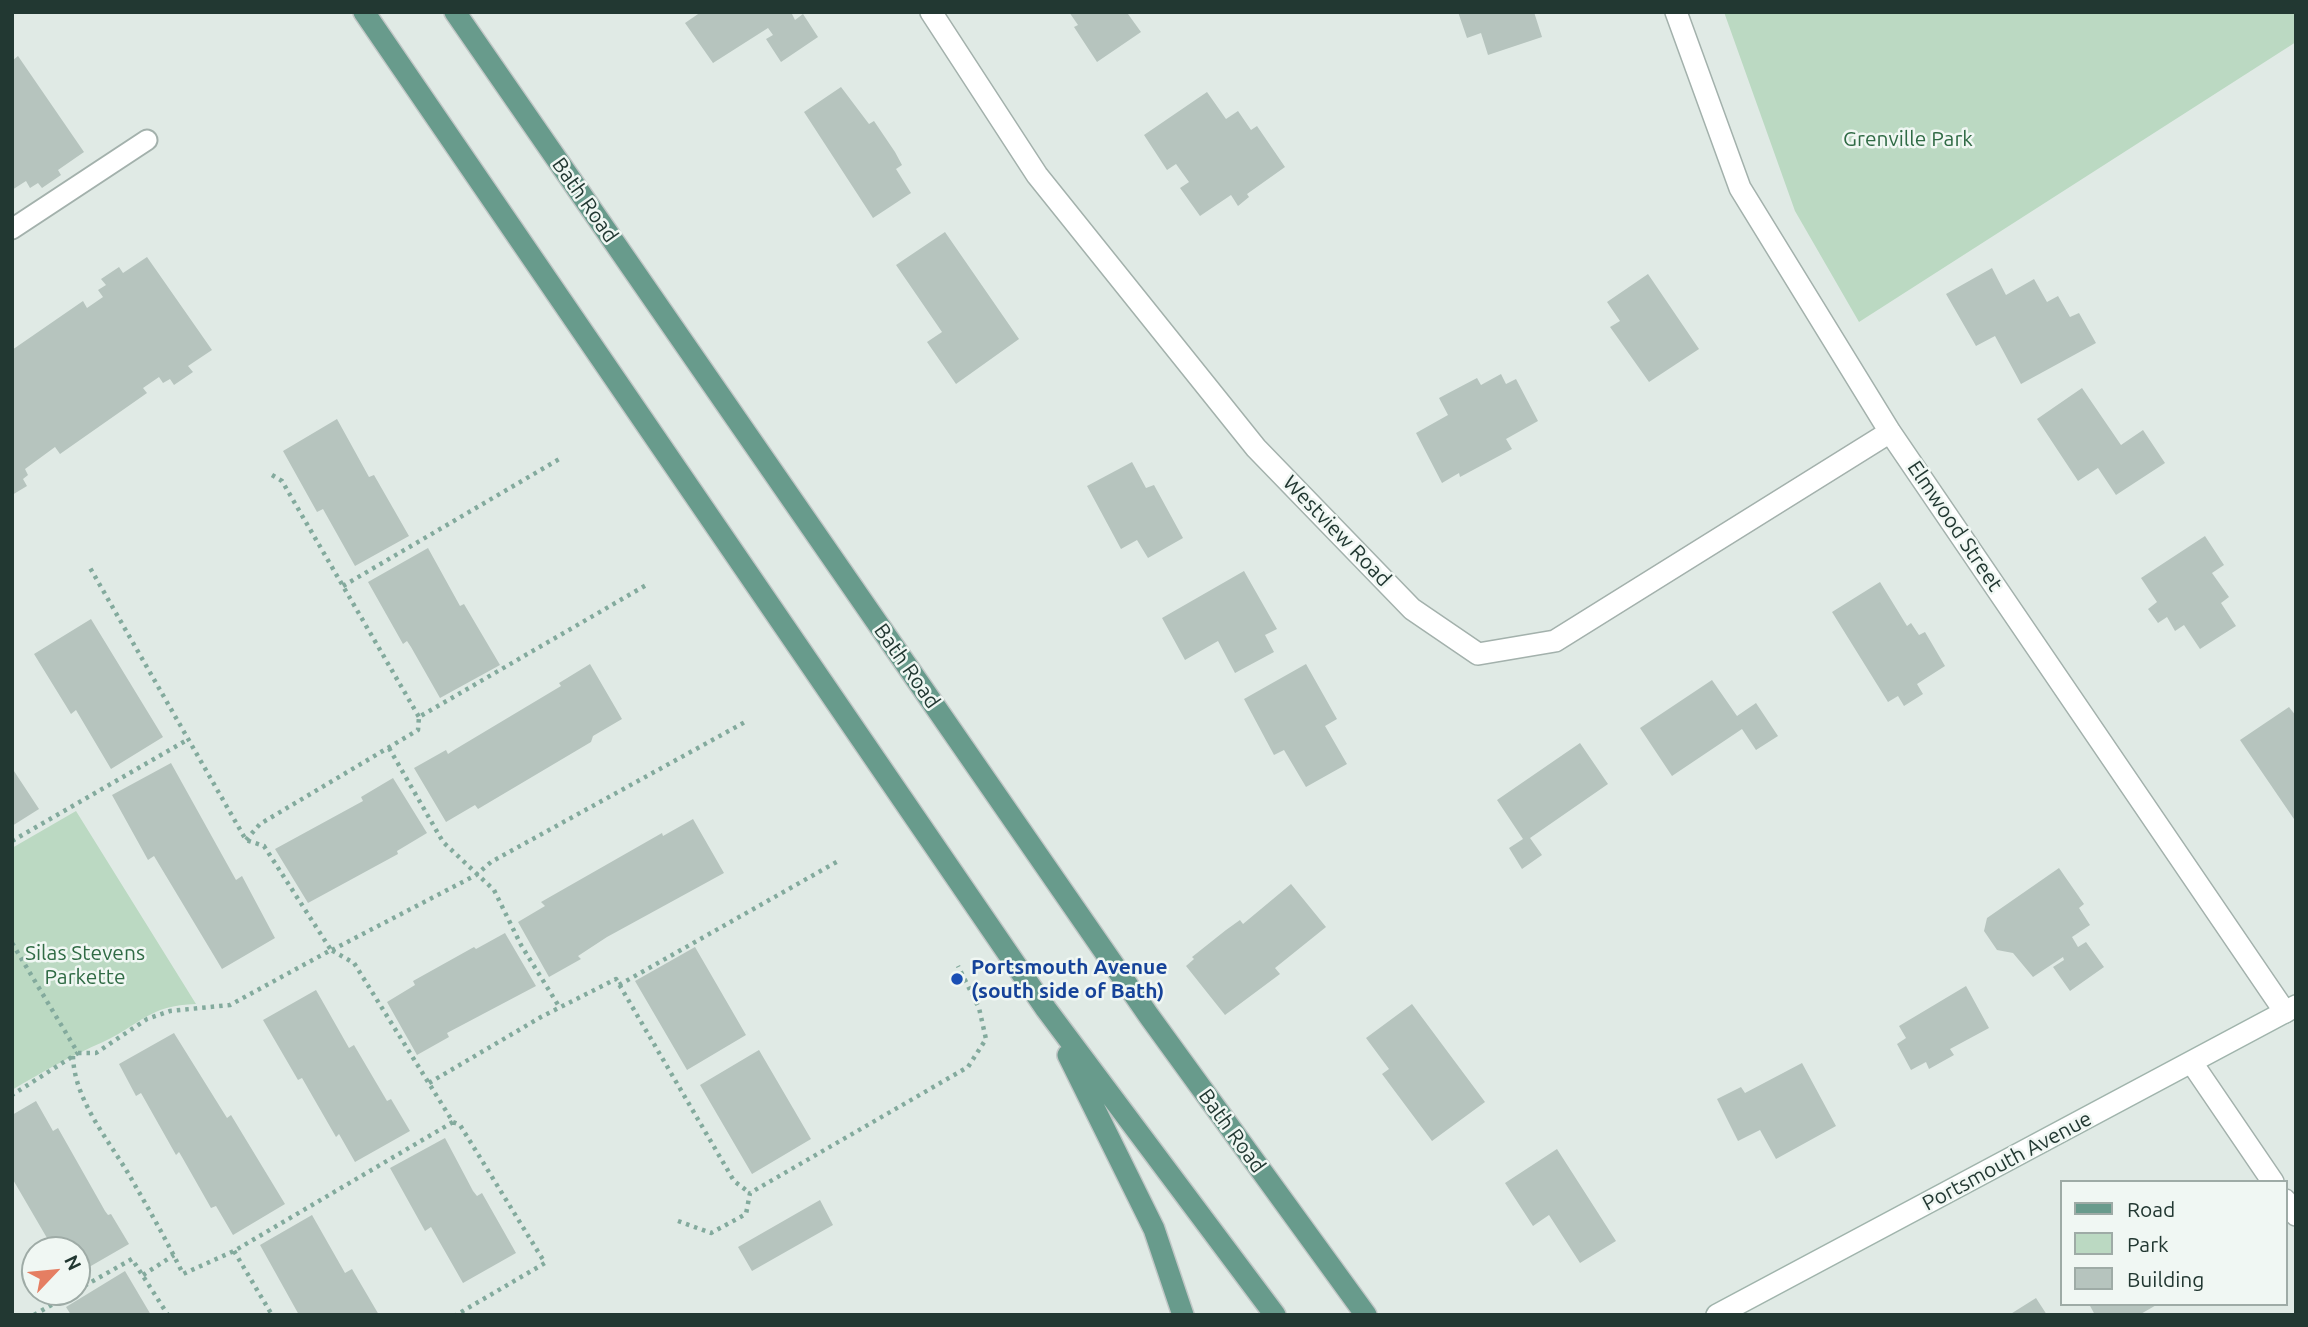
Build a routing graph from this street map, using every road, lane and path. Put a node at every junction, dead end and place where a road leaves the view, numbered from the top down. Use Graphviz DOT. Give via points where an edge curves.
graph roads {
  1 [pos="364,12"];
  2 [pos="455,12"];
  3 [pos="931,12"];
  4 [pos="1676,12"];
  5 [pos="147,140"];
  6 [pos="12,229"];
  7 [pos="1890,432"];
  8 [pos="561,458"];
  9 [pos="272,475"];
  10 [pos="89,566"];
  11 [pos="648,584"];
  12 [pos="343,586"];
  13 [pos="419,717"];
  14 [pos="745,722"];
  15 [pos="187,739"];
  16 [pos="389,748"];
  17 [pos="246,841"];
  18 [pos="12,842"];
  19 [pos="840,860"];
  20 [pos="476,875"];
  21 [pos="12,943"];
  22 [pos="331,950"];
  23 [pos="958,966"];
  24 [pos="619,985"];
  25 [pos="560,1008"];
  26 [pos="1045,1009"];
  27 [pos="2290,1009"];
  28 [pos="78,1053"];
  29 [pos="73,1056"];
  30 [pos="2192,1063"];
  31 [pos="429,1083"];
  32 [pos="12,1095"];
  33 [pos="453,1122"];
  34 [pos="2272,1180"];
  35 [pos="750,1193"];
  36 [pos="678,1220"];
  37 [pos="234,1251"];
  38 [pos="174,1255"];
  39 [pos="143,1275"];
  40 [pos="91,1282"];
  41 [pos="49,1306"];
  42 [pos="34,1315"];
  43 [pos="169,1315"];
  44 [pos="272,1315"];
  45 [pos="456,1315"];
  46 [pos="1183,1315"];
  47 [pos="1275,1315"];
  48 [pos="1366,1315"];
  49 [pos="1717,1315"];
  1 -- 26 [label="main road"];
  2 -- 48 [label="main road, Bath Road" via="1149,1016"];
  3 -- 7 [label="street, Westview Road" via="1037,176 1256,448 1412,609 1478,653 1555,640"];
  4 -- 7 [label="street, Elmwood Street" via="1740,188"];
  5 -- 6 [label="lane"];
  7 -- 27 [label="street, Elmwood Street"];
  8 -- 12 [label="path"];
  9 -- 12 [label="path" via="282,481"];
  10 -- 15 [label="path"];
  11 -- 13 [label="path"];
  12 -- 13 [label="path"];
  13 -- 16 [label="path" via="418,730"];
  14 -- 20 [label="path" via="491,862"];
  15 -- 17 [label="path"];
  15 -- 18 [label="path"];
  16 -- 17 [label="path" via="260,824"];
  16 -- 20 [label="path" via="443,842"];
  17 -- 22 [label="path" via="264,846"];
  19 -- 24 [label="path"];
  20 -- 22 [label="path"];
  20 -- 25 [label="path" via="494,890"];
  21 -- 28 [label="path"];
  22 -- 28 [label="path" via="241,1001 170,1011 147,1019 96,1053"];
  22 -- 31 [label="path" via="354,963"];
  23 -- 35 [label="path" via="979,1008 986,1039 968,1066"];
  24 -- 25 [label="path" via="616,979"];
  24 -- 35 [label="path" via="734,1181"];
  25 -- 31 [label="path"];
  26 -- 46 [label="main road" via="1154,1229"];
  26 -- 47 [label="main road"];
  27 -- 30 [label="street, Portsmouth Avenue"];
  28 -- 29 [label="path"];
  29 -- 32 [label="path"];
  29 -- 38 [label="path" via="73,1073 86,1103"];
  30 -- 34 [label="street"];
  30 -- 49 [label="street, Portsmouth Avenue"];
  31 -- 33 [label="path"];
  33 -- 37 [label="path"];
  33 -- 45 [label="path" via="460,1125 545,1263"];
  35 -- 36 [label="path" via="746,1214 711,1233"];
  37 -- 38 [label="path" via="183,1274"];
  37 -- 44 [label="path"];
  38 -- 39 [label="path"];
  39 -- 40 [label="path" via="132,1259"];
  39 -- 43 [label="path"];
  41 -- 42 [label="path"];
}
